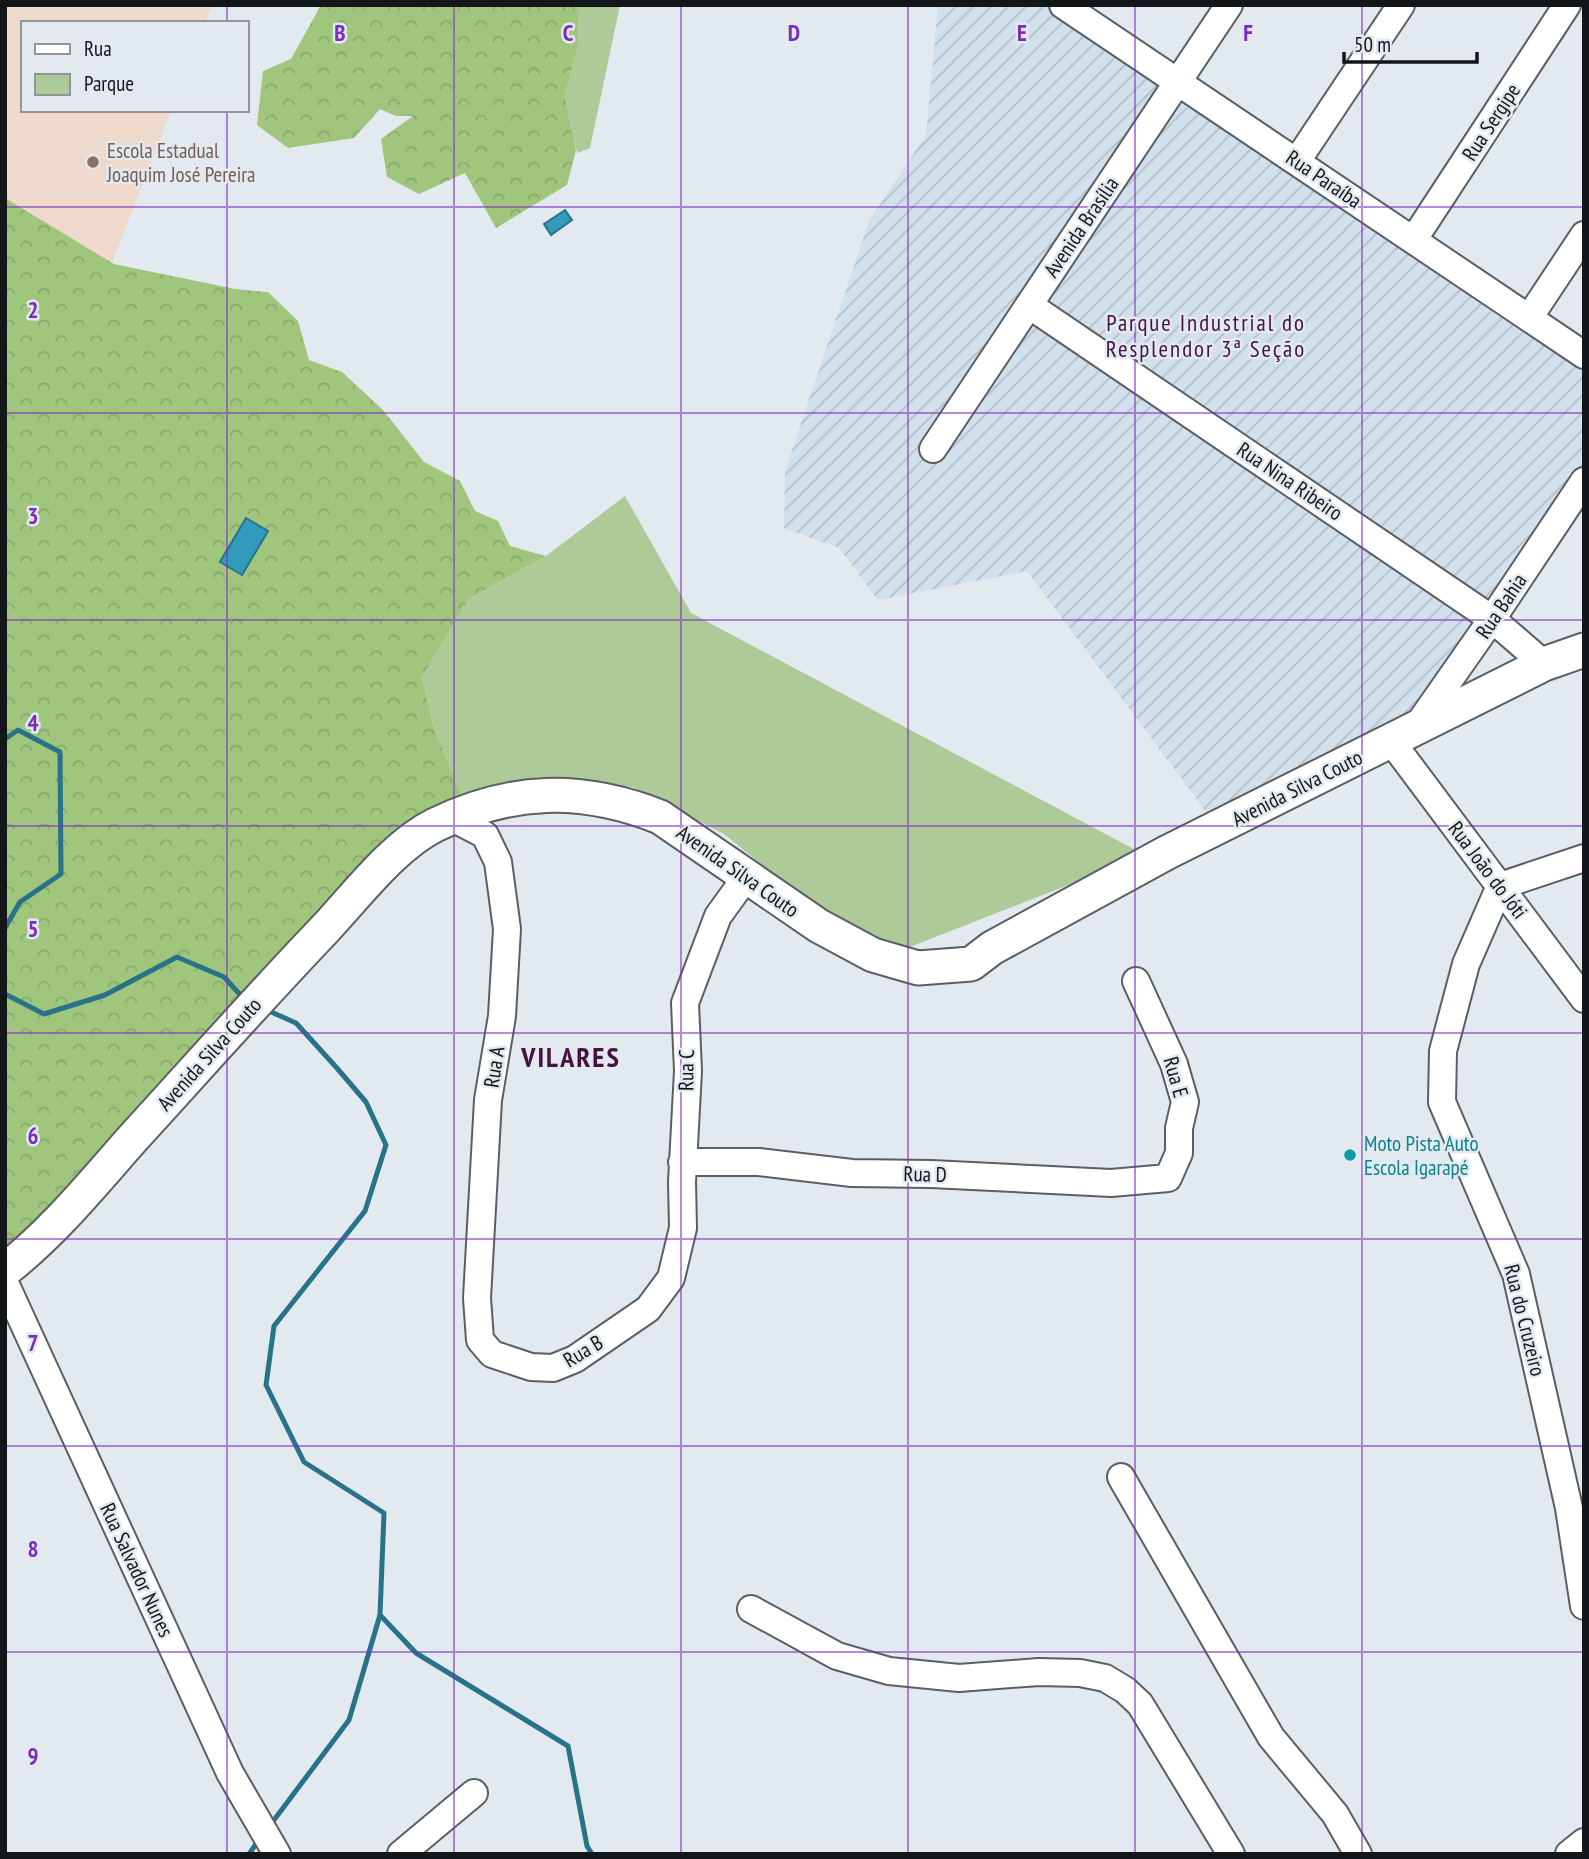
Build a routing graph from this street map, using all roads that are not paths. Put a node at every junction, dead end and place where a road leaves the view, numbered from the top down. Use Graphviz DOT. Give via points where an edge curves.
graph roads {
  1 [pos="1063,5"];
  2 [pos="1229,5"];
  3 [pos="1401,5"];
  4 [pos="1567,5"];
  5 [pos="1178,82"];
  6 [pos="1297,161"];
  7 [pos="1584,235"];
  8 [pos="1414,239"];
  9 [pos="1029,305"];
  10 [pos="1529,318"];
  11 [pos="1584,355"];
  12 [pos="933,449"];
  13 [pos="1584,481"];
  14 [pos="1492,619"];
  15 [pos="1584,650"];
  16 [pos="1544,664"];
  17 [pos="1403,735"];
  18 [pos="452,818"];
  19 [pos="1584,858"];
  20 [pos="747,876"];
  21 [pos="1500,886"];
  22 [pos="1136,981"];
  23 [pos="1584,999"];
  24 [pos="682,1162"];
  25 [pos="1168,1178"];
  26 [pos="5,1270"];
  27 [pos="671,1278"];
  28 [pos="5,1283"];
  29 [pos="480,1340"];
  30 [pos="1121,1478"];
  31 [pos="1584,1606"];
  32 [pos="751,1609"];
  33 [pos="474,1793"];
  34 [pos="1584,1842"];
  35 [pos="277,1854"];
  36 [pos="401,1854"];
  37 [pos="1231,1854"];
  38 [pos="1358,1854"];
  39 [pos="1569,1854"];
  1 -- 5 [label="street, Rua Paraíba"];
  2 -- 5 [label="street, Avenida Brasília"];
  3 -- 6 [label="street"];
  4 -- 8 [label="street, Rua Sergipe"];
  5 -- 6 [label="street, Rua Paraíba"];
  5 -- 9 [label="street, Avenida Brasília"];
  6 -- 8 [label="street, Rua Paraíba"];
  7 -- 10 [label="street"];
  8 -- 10 [label="street, Rua Paraíba"];
  9 -- 12 [label="street, Avenida Brasília"];
  9 -- 14 [label="street, Rua Nina Ribeiro"];
  10 -- 11 [label="street, Rua Paraíba"];
  13 -- 14 [label="street, Rua Bahia"];
  14 -- 16 [label="street, Rua Nina Ribeiro"];
  14 -- 17 [label="street, Rua Bahia"];
  15 -- 16 [label="main road, Avenida Silva Couto"];
  16 -- 17 [label="main road, Avenida Silva Couto"];
  17 -- 20 [label="main road, Avenida Silva Couto" via="1166,853 992,948 971,964 918,968 873,955 818,926"];
  17 -- 21 [label="street, Rua João do Jóti"];
  18 -- 20 [label="main road, Avenida Silva Couto" via="507,799 537,795 596,798 660,817"];
  18 -- 26 [label="main road, Avenida Silva Couto" via="432,826 395,854 45,1236"];
  18 -- 29 [label="street, Rua A" via="485,835 498,862 507,929 502,1016 488,1100 477,1298"];
  19 -- 21 [label="street"];
  20 -- 24 [label="street, Rua C" via="718,916 685,1003 688,1071"];
  21 -- 23 [label="street, Rua João do Jóti"];
  21 -- 31 [label="street, Rua do Cruzeiro" via="1466,964 1443,1051 1442,1102 1516,1273 1569,1508"];
  22 -- 25 [label="street, Rua E" via="1174,1063 1185,1102 1179,1153"];
  24 -- 25 [label="street, Rua D" via="759,1162 852,1173 1111,1183"];
  24 -- 27 [label="street, Rua C" via="683,1228"];
  27 -- 29 [label="street, Rua B" via="648,1309 575,1359 554,1368 500,1358"];
  28 -- 35 [label="street, Rua Salvador Nunes" via="230,1773"];
  30 -- 38 [label="street" via="1271,1737 1335,1814"];
  32 -- 37 [label="street" via="837,1656 889,1671 959,1678 1039,1672 1105,1678 1140,1704"];
  33 -- 36 [label="street"];
  34 -- 39 [label="street"];
}
